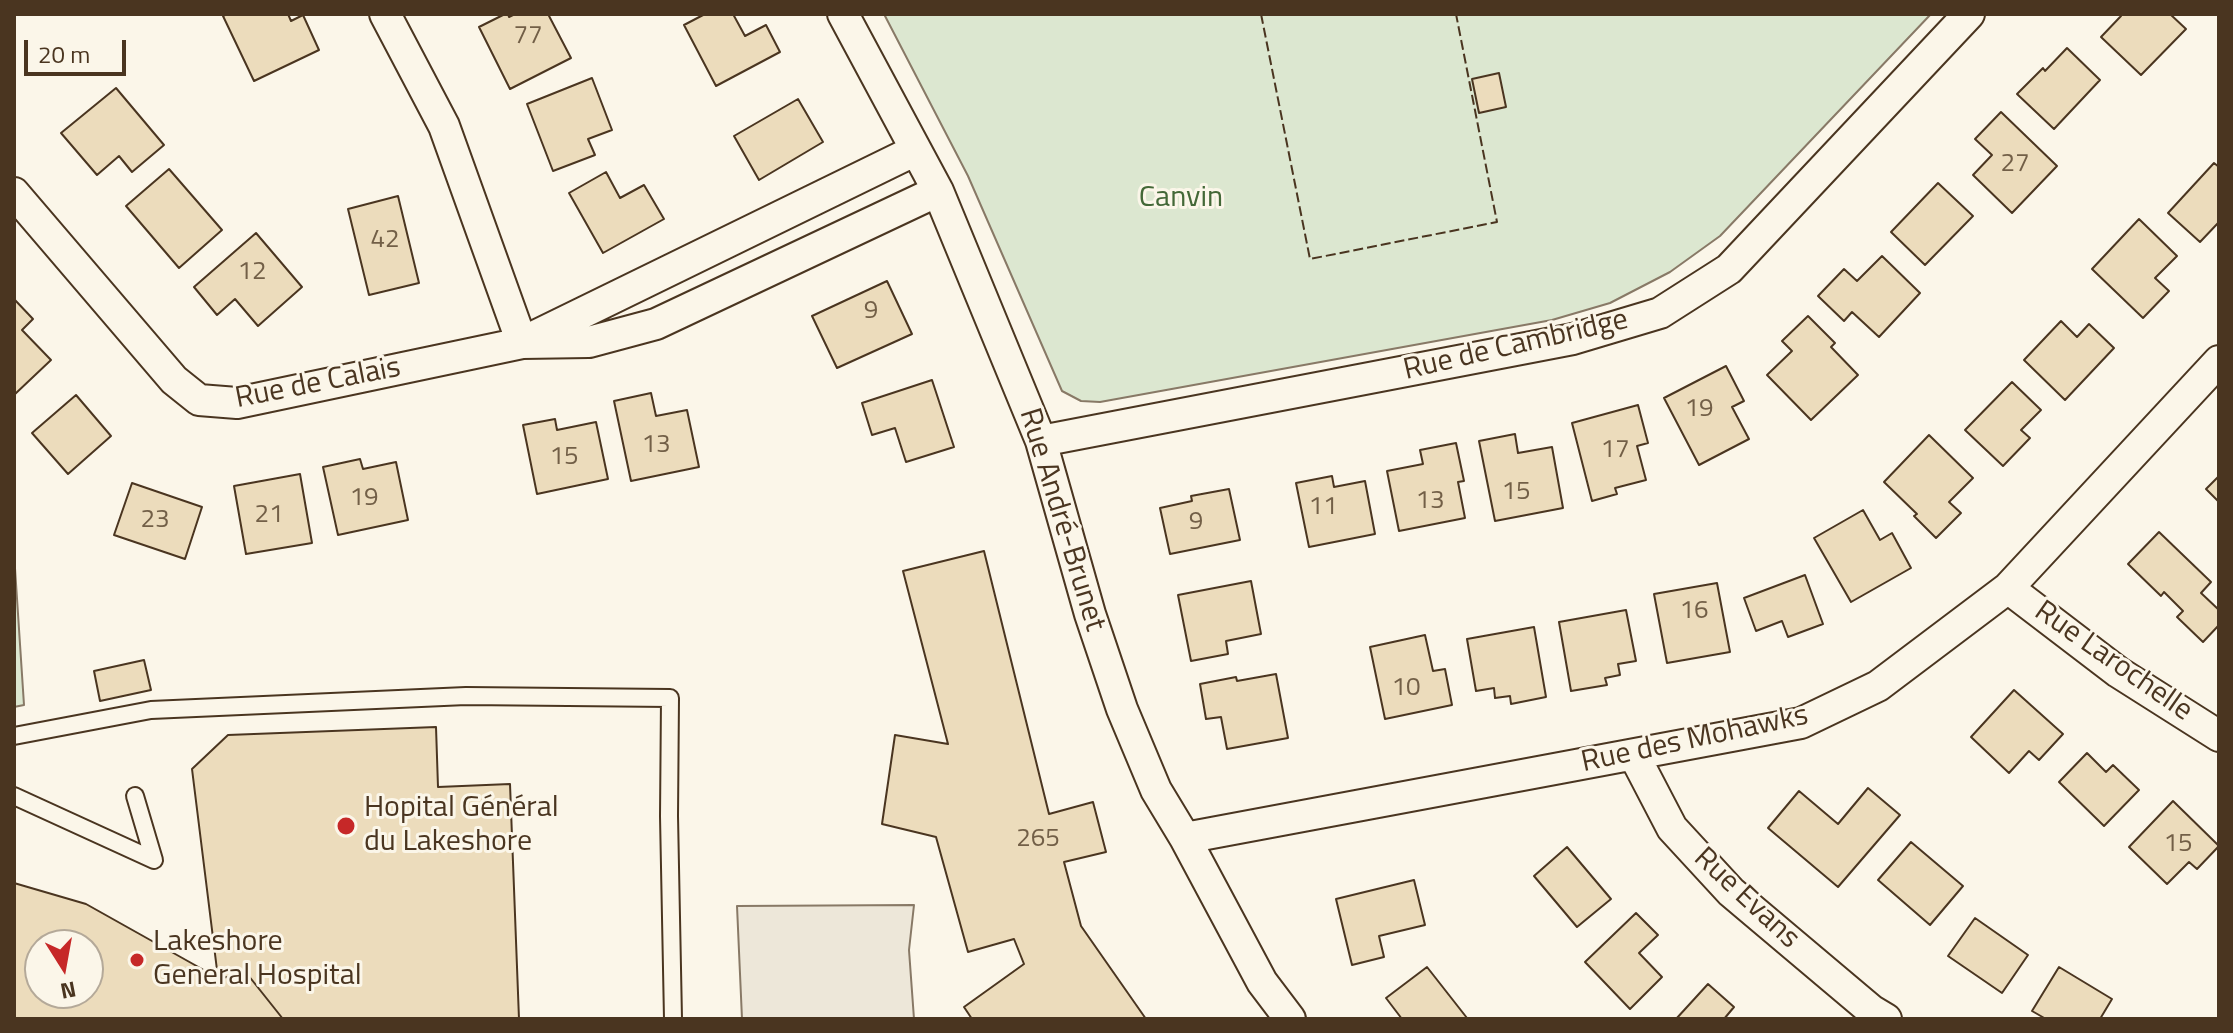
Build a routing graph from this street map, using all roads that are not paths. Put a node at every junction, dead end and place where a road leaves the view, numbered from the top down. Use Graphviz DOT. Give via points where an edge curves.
graph roads {
  1 [pos="385,14"];
  2 [pos="843,14"];
  3 [pos="1969,14"];
  4 [pos="916,150"];
  5 [pos="938,191"];
  6 [pos="14,193"];
  7 [pos="522,343"];
  8 [pos="2219,361"];
  9 [pos="1041,441"];
  10 [pos="2008,588"];
  11 [pos="14,736"];
  12 [pos="2219,736"];
  13 [pos="1634,755"];
  14 [pos="14,796"];
  15 [pos="135,796"];
  16 [pos="1185,838"];
  17 [pos="673,1019"];
  18 [pos="1290,1019"];
  19 [pos="1886,1019"];
  1 -- 7 [label="street" via="444,126"];
  2 -- 4 [label="street, Rue André-Brunet"];
  3 -- 9 [label="street, Rue de Cambridge" via="1729,269 1660,313 1573,339"];
  4 -- 5 [label="street, Rue André-Brunet"];
  4 -- 7 [label="street, Rue de Calais"];
  5 -- 7 [label="street, Rue de Calais" via="656,324 589,342"];
  5 -- 9 [label="street, Rue André-Brunet"];
  6 -- 7 [label="street, Rue de Calais" via="174,380 199,400 237,403"];
  8 -- 10 [label="street, Rue des Mohawks"];
  9 -- 16 [label="street, Rue André-Brunet" via="1122,709 1156,790"];
  10 -- 12 [label="street, Rue Larochelle" via="2118,672"];
  10 -- 13 [label="street, Rue des Mohawks" via="1878,686 1801,723"];
  11 -- 17 [label="lane" via="151,710 466,696 670,698"];
  13 -- 16 [label="street, Rue des Mohawks"];
  13 -- 19 [label="street, Rue Evans" via="1672,828 1731,892"];
  14 -- 15 [label="lane" via="154,860"];
  16 -- 18 [label="street, Rue André-Brunet" via="1262,982"];
}
